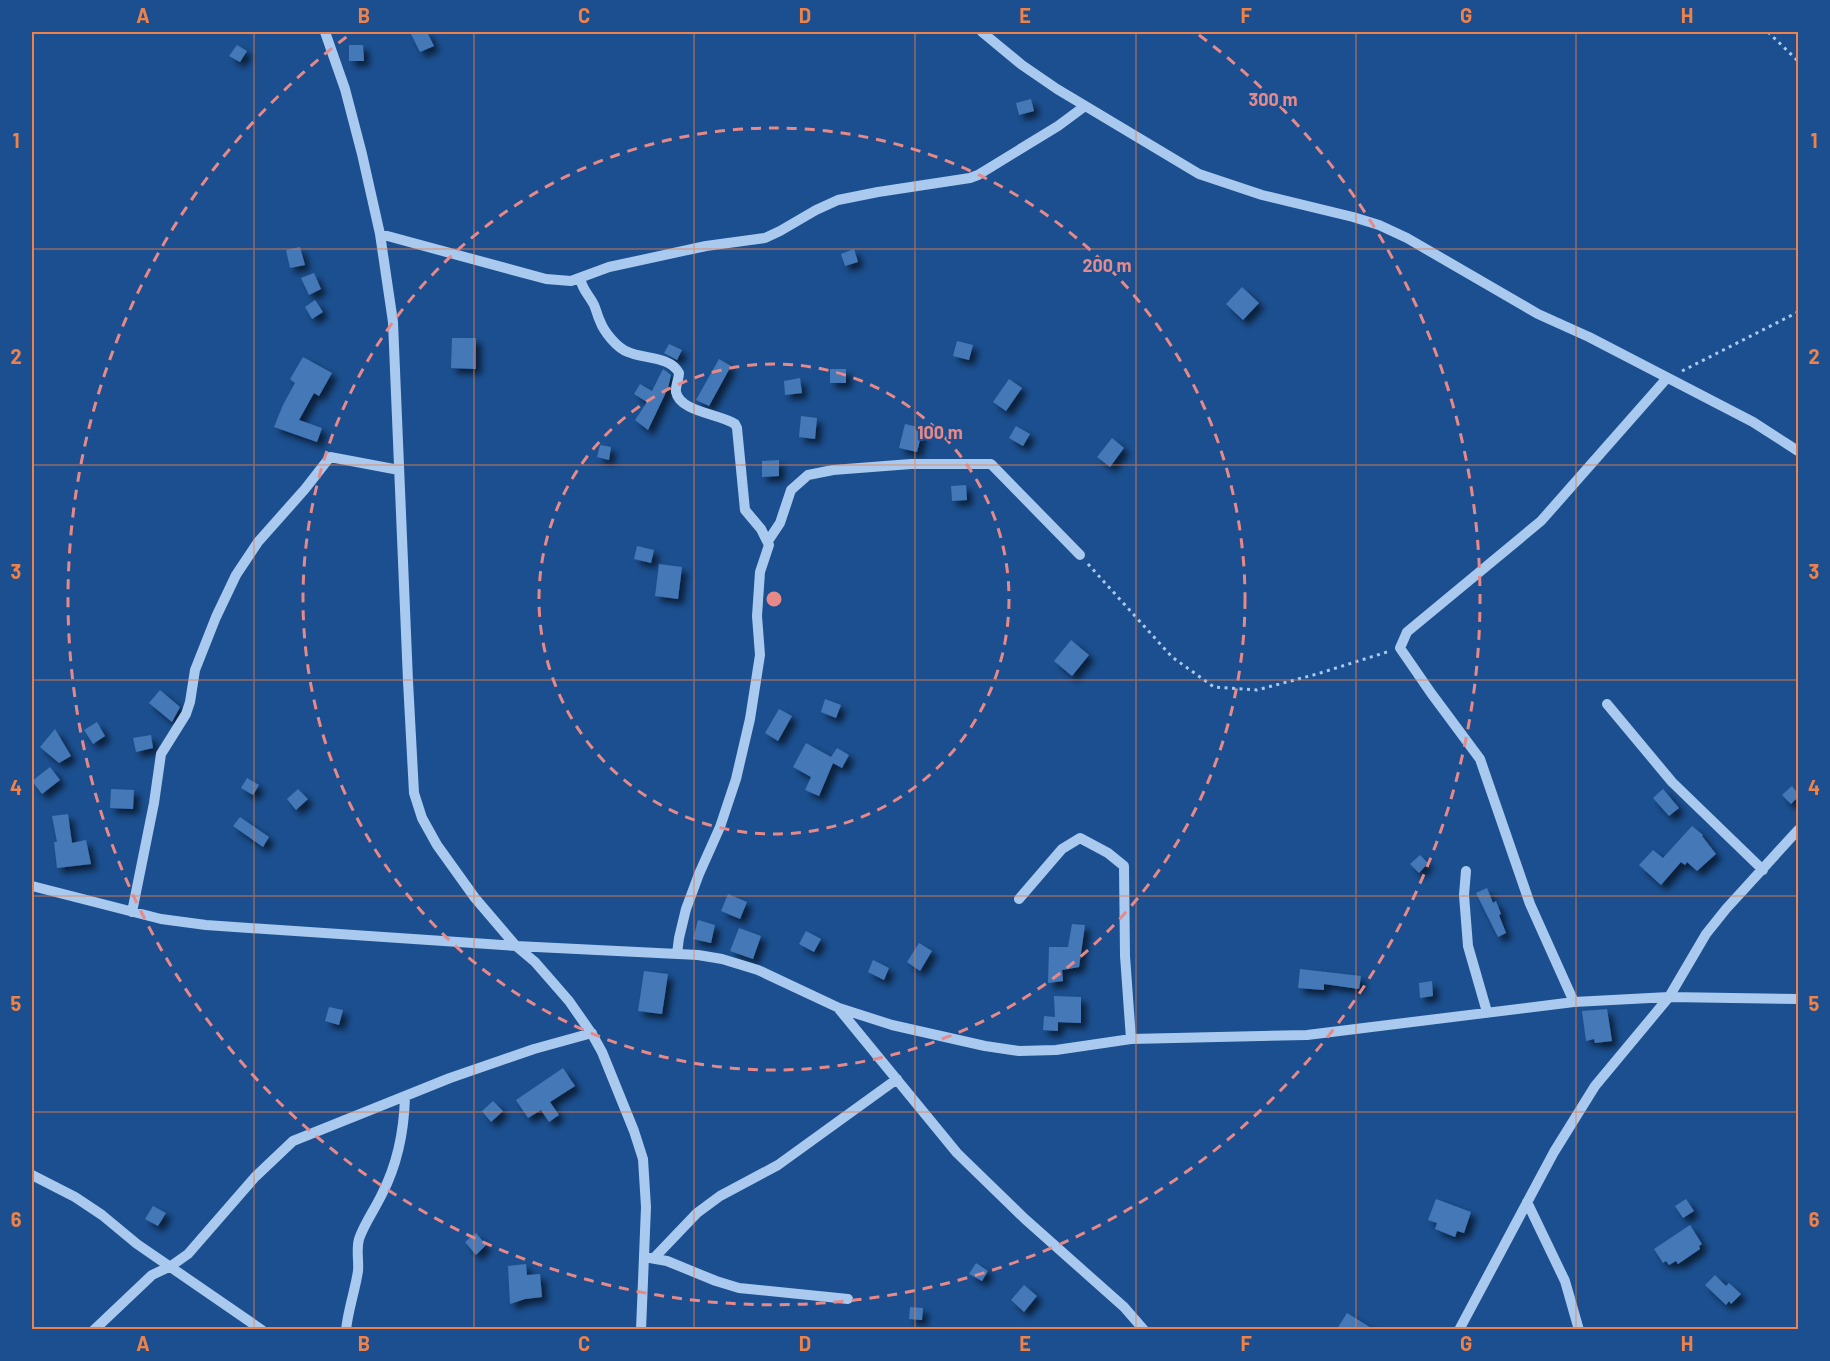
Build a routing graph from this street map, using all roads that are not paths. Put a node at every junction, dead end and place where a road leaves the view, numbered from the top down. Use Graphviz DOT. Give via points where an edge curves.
graph roads {
  1 [pos="325,32"];
  2 [pos="981,32"];
  3 [pos="1085,106"];
  4 [pos="380,234"];
  5 [pos="580,278"];
  6 [pos="1667,378"];
  7 [pos="1798,451"];
  8 [pos="399,470"];
  9 [pos="768,541"];
  10 [pos="1080,555"];
  11 [pos="1607,704"];
  12 [pos="1798,830"];
  13 [pos="1763,870"];
  14 [pos="1466,871"];
  15 [pos="32,886"];
  16 [pos="1019,899"];
  17 [pos="132,912"];
  18 [pos="516,946"];
  19 [pos="677,954"];
  20 [pos="1669,997"];
  21 [pos="1798,999"];
  22 [pos="1574,1002"];
  23 [pos="839,1008"];
  24 [pos="1487,1012"];
  25 [pos="592,1033"];
  26 [pos="1131,1039"];
  27 [pos="897,1079"];
  28 [pos="405,1097"];
  29 [pos="32,1175"];
  30 [pos="1527,1202"];
  31 [pos="649,1258"];
  32 [pos="171,1266"];
  33 [pos="848,1299"];
  34 [pos="94,1329"];
  35 [pos="262,1329"];
  36 [pos="346,1329"];
  37 [pos="641,1329"];
  38 [pos="1144,1329"];
  39 [pos="1459,1329"];
  40 [pos="1579,1329"];
  1 -- 4 [label="street" via="345,89"];
  2 -- 3 [label="street" via="1022,65"];
  3 -- 5 [label="street" via="970,178 838,200 765,238 706,246 609,267"];
  3 -- 6 [label="street" via="1199,174 1262,195 1353,217 1407,238 1538,314"];
  4 -- 5 [label="street" via="546,279 571,282"];
  4 -- 8 [label="street" via="393,322"];
  5 -- 9 [label="street" via="601,324 621,348 677,369 676,390 681,400 735,424 745,510"];
  6 -- 7 [label="street" via="1753,422"];
  6 -- 22 [label="street" via="1542,521 1407,632 1401,648 1480,759 1530,904"];
  8 -- 17 [label="street" via="330,457 245,560 226,594 195,670 186,714 161,754"];
  8 -- 18 [label="street" via="414,793 437,845"];
  9 -- 10 [label="street" via="780,523 791,490 808,475 911,464 991,464"];
  9 -- 19 [label="street" via="758,586 760,655 750,718 720,827 686,909"];
  11 -- 13 [label="street" via="1672,782"];
  12 -- 13 [label="street"];
  13 -- 20 [label="street" via="1706,934"];
  14 -- 24 [label="street" via="1468,946"];
  15 -- 17 [label="street"];
  16 -- 26 [label="street" via="1062,849 1080,838 1108,852 1124,866"];
  17 -- 18 [label="street" via="206,925"];
  18 -- 19 [label="street"];
  18 -- 25 [label="street" via="549,977"];
  19 -- 23 [label="street" via="722,959 758,970"];
  20 -- 21 [label="street"];
  20 -- 22 [label="street"];
  20 -- 30 [label="street" via="1595,1086"];
  22 -- 24 [label="street"];
  23 -- 26 [label="street" via="892,1025 1018,1051 1056,1050"];
  23 -- 27 [label="street"];
  24 -- 26 [label="street" via="1307,1035"];
  25 -- 28 [label="street" via="534,1049"];
  25 -- 31 [label="street" via="643,1159"];
  27 -- 31 [label="street" via="778,1165 720,1196"];
  27 -- 38 [label="street" via="957,1153"];
  28 -- 32 [label="street" via="293,1141 240,1193 188,1254"];
  28 -- 36 [label="street" via="399,1153 357,1246 358,1269"];
  29 -- 32 [label="street" via="75,1197"];
  30 -- 39 [label="street"];
  30 -- 40 [label="street" via="1565,1281"];
  31 -- 33 [label="street" via="738,1288"];
  31 -- 37 [label="street"];
  32 -- 34 [label="street" via="152,1275"];
  32 -- 35 [label="street"];
}
